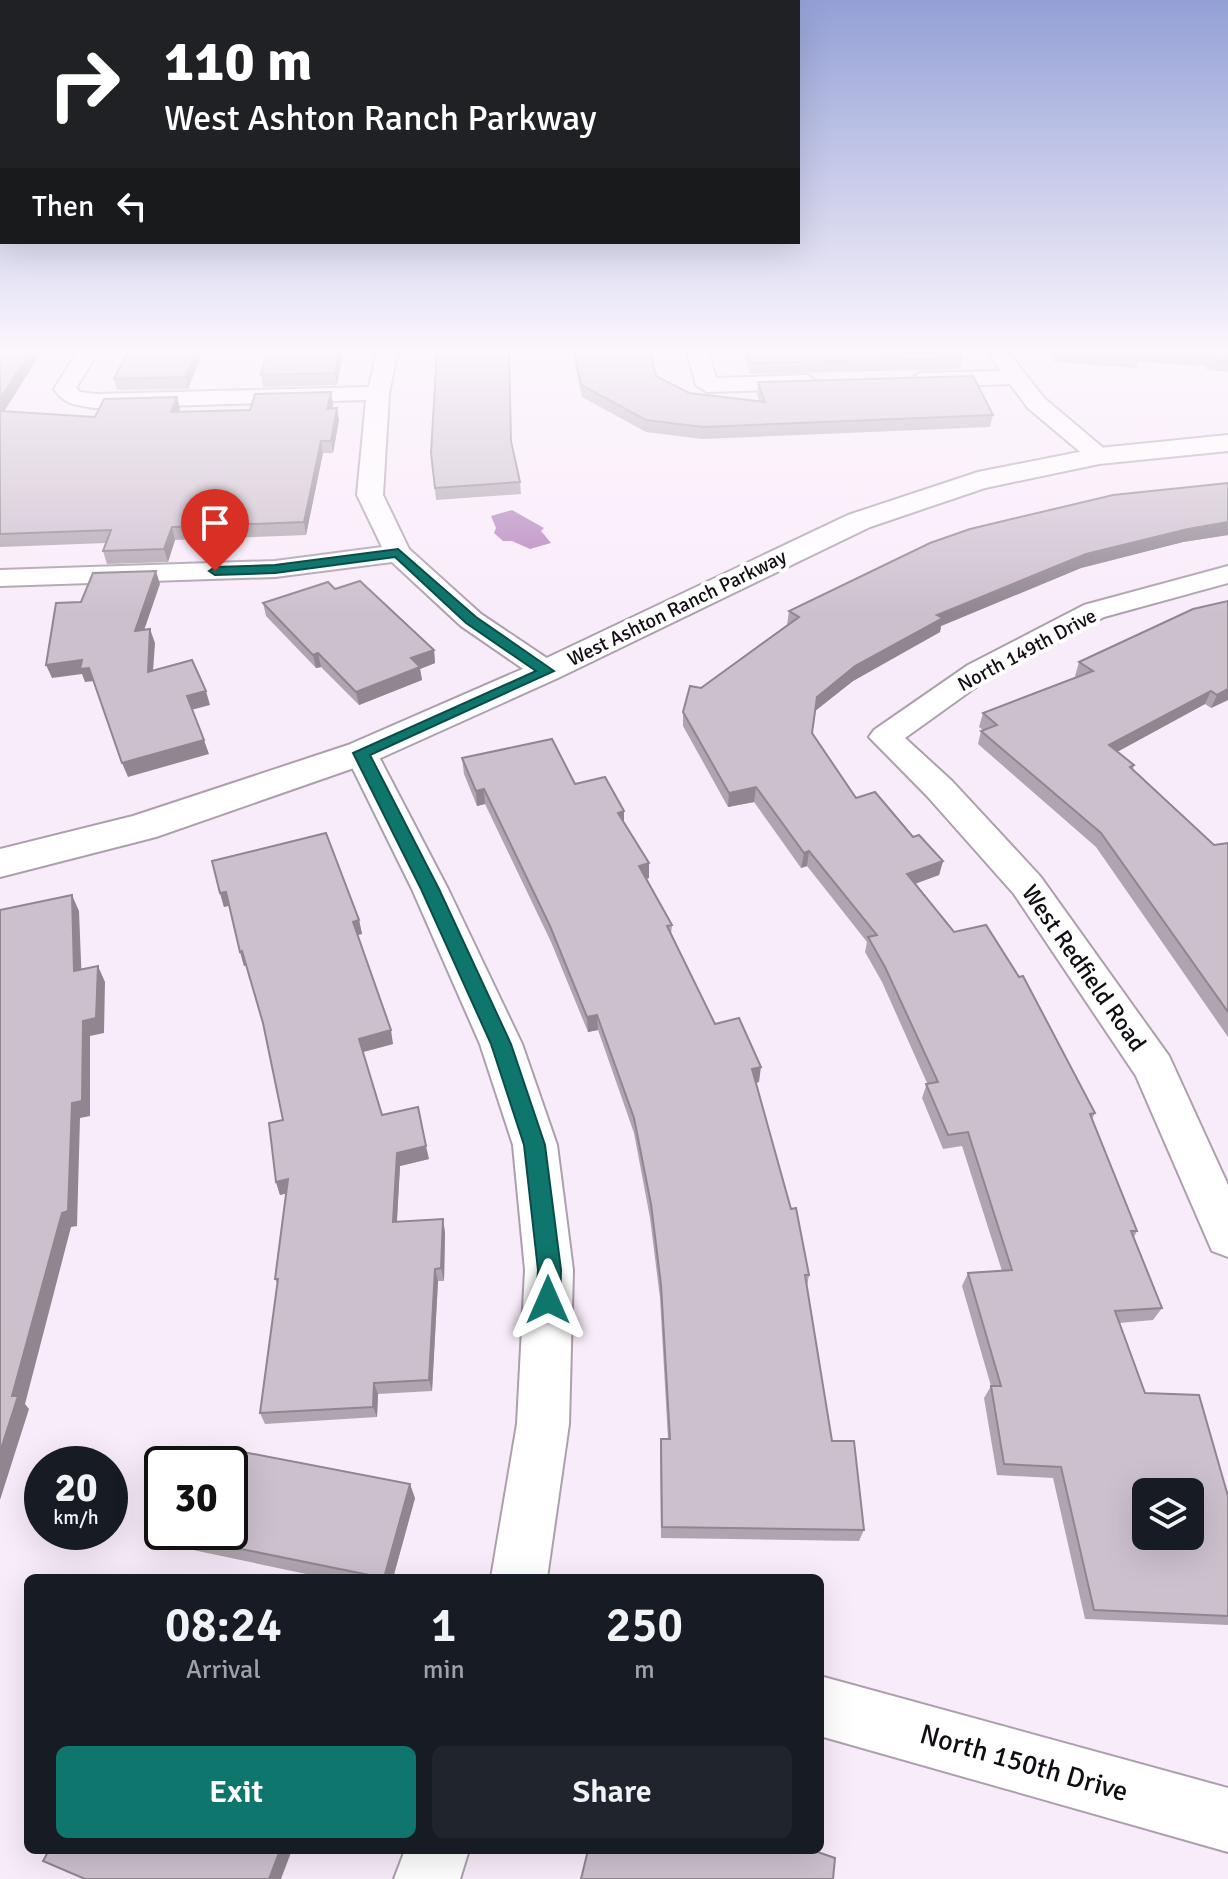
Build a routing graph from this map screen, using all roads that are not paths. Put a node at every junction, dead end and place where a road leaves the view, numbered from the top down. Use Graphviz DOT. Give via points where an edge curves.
graph roads {
  1 [pos="374,439"];
  2 [pos="1078,439"];
  3 [pos="1228,443"];
  4 [pos="1099,456"];
  5 [pos="398,553"];
  6 [pos="1228,574"];
  7 [pos="3,587"];
  8 [pos="546,671"];
  9 [pos="885,737"];
  10 [pos="361,753"];
  11 [pos="0,863"];
  12 [pos="1228,1236"];
  13 [pos="520,1574"];
  14 [pos="824,1707"];
  15 [pos="1228,1820"];
  16 [pos="436,1854"];
  17 [pos="427,1879"];
  1 -- 5 [label="street" via="370,495"];
  2 -- 4 [label="street"];
  3 -- 4 [label="street, West Ashton Ranch Parkway"];
  4 -- 8 [label="street, West Ashton Ranch Parkway" via="978,481 859,521"];
  5 -- 7 [label="street" via="275,569"];
  5 -- 8 [label="street" via="471,620"];
  6 -- 9 [label="street, North 149th Drive" via="1094,611 979,671"];
  8 -- 10 [label="street, West Ashton Ranch Parkway"];
  9 -- 12 [label="street, West Redfield Road" via="1027,885 1154,1068"];
  10 -- 11 [label="street, West Ashton Ranch Parkway" via="142,827"];
  10 -- 13 [label="street" via="501,1044 535,1145 549,1270 543,1424"];
  14 -- 15 [label="street, North 150th Drive"];
  16 -- 17 [label="street"];
}
